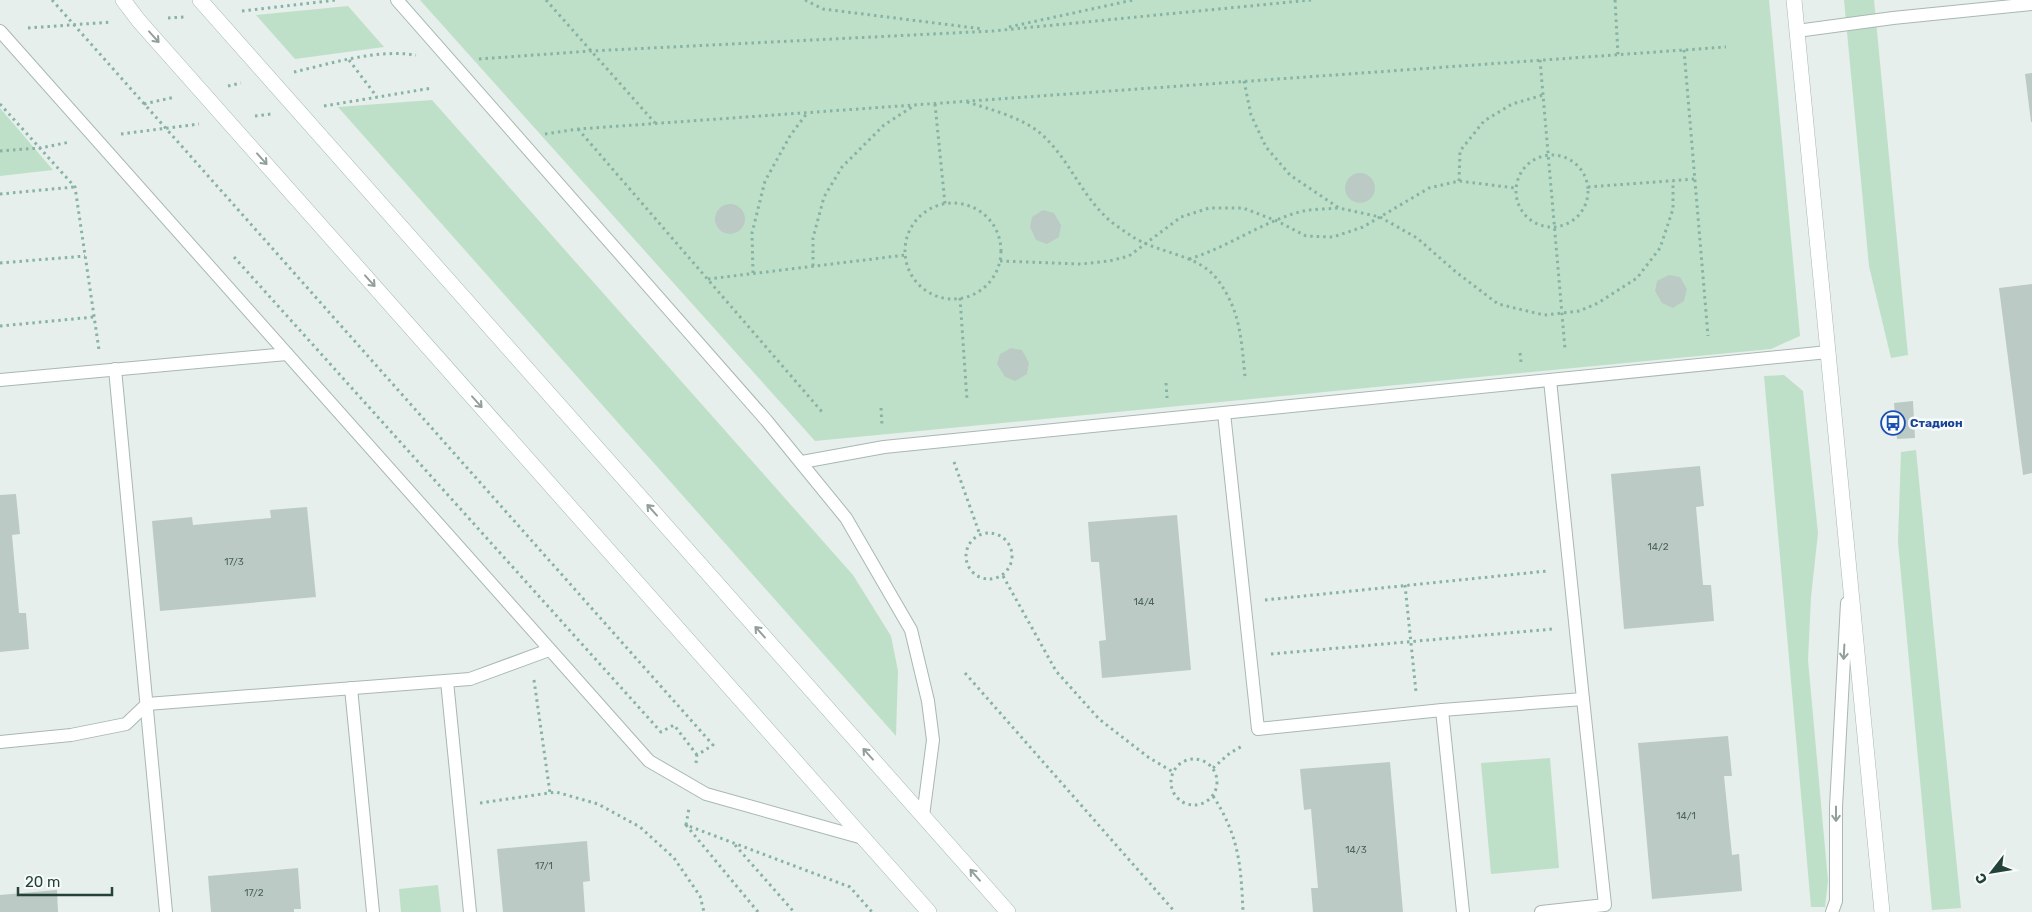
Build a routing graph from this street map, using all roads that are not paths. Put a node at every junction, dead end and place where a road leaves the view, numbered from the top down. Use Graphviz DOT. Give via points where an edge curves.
graph roads {
  1 [pos="123,0"];
  2 [pos="200,0"];
  3 [pos="397,0"];
  4 [pos="1794,0"];
  5 [pos="2032,4"];
  6 [pos="0,31"];
  7 [pos="1797,32"];
  8 [pos="1828,352"];
  9 [pos="287,354"];
  10 [pos="115,369"];
  11 [pos="0,380"];
  12 [pos="1550,380"];
  13 [pos="1224,413"];
  14 [pos="802,462"];
  15 [pos="1849,568"];
  16 [pos="550,650"];
  17 [pos="447,681"];
  18 [pos="351,688"];
  19 [pos="1584,699"];
  20 [pos="147,704"];
  21 [pos="1442,710"];
  22 [pos="0,742"];
  23 [pos="923,816"];
  24 [pos="863,838"];
  25 [pos="166,912"];
  26 [pos="373,912"];
  27 [pos="470,912"];
  28 [pos="928,912"];
  29 [pos="1008,912"];
  30 [pos="1463,912"];
  31 [pos="1541,912"];
  32 [pos="1832,912"];
  33 [pos="1882,912"];
  1 -- 24 [label="main road, one-way"];
  23 -- 2 [label="main road, one-way"];
  3 -- 14 [label="lane"];
  4 -- 7 [label="main road"];
  5 -- 7 [label="lane" via="1893,18"];
  6 -- 9 [label="lane"];
  7 -- 8 [label="main road"];
  8 -- 12 [label="lane"];
  8 -- 15 [label="main road"];
  9 -- 10 [label="lane"];
  9 -- 16 [label="lane"];
  10 -- 11 [label="lane"];
  10 -- 20 [label="lane"];
  12 -- 13 [label="lane"];
  12 -- 19 [label="lane"];
  13 -- 14 [label="lane" via="884,446"];
  13 -- 21 [label="lane" via="1258,729"];
  14 -- 23 [label="lane" via="846,518 911,630 928,700 933,740"];
  15 -- 32 [label="lane, one-way" via="1836,798 1836,901"];
  15 -- 33 [label="main road"];
  16 -- 17 [label="lane" via="470,679"];
  16 -- 24 [label="lane" via="649,762 706,794"];
  17 -- 18 [label="lane"];
  17 -- 27 [label="lane"];
  18 -- 20 [label="lane"];
  18 -- 26 [label="lane"];
  19 -- 21 [label="lane"];
  19 -- 31 [label="lane" via="1605,905"];
  20 -- 22 [label="lane" via="126,724 71,735"];
  20 -- 25 [label="lane"];
  21 -- 30 [label="lane"];
  29 -- 23 [label="main road, one-way"];
  24 -- 28 [label="main road"];
}
